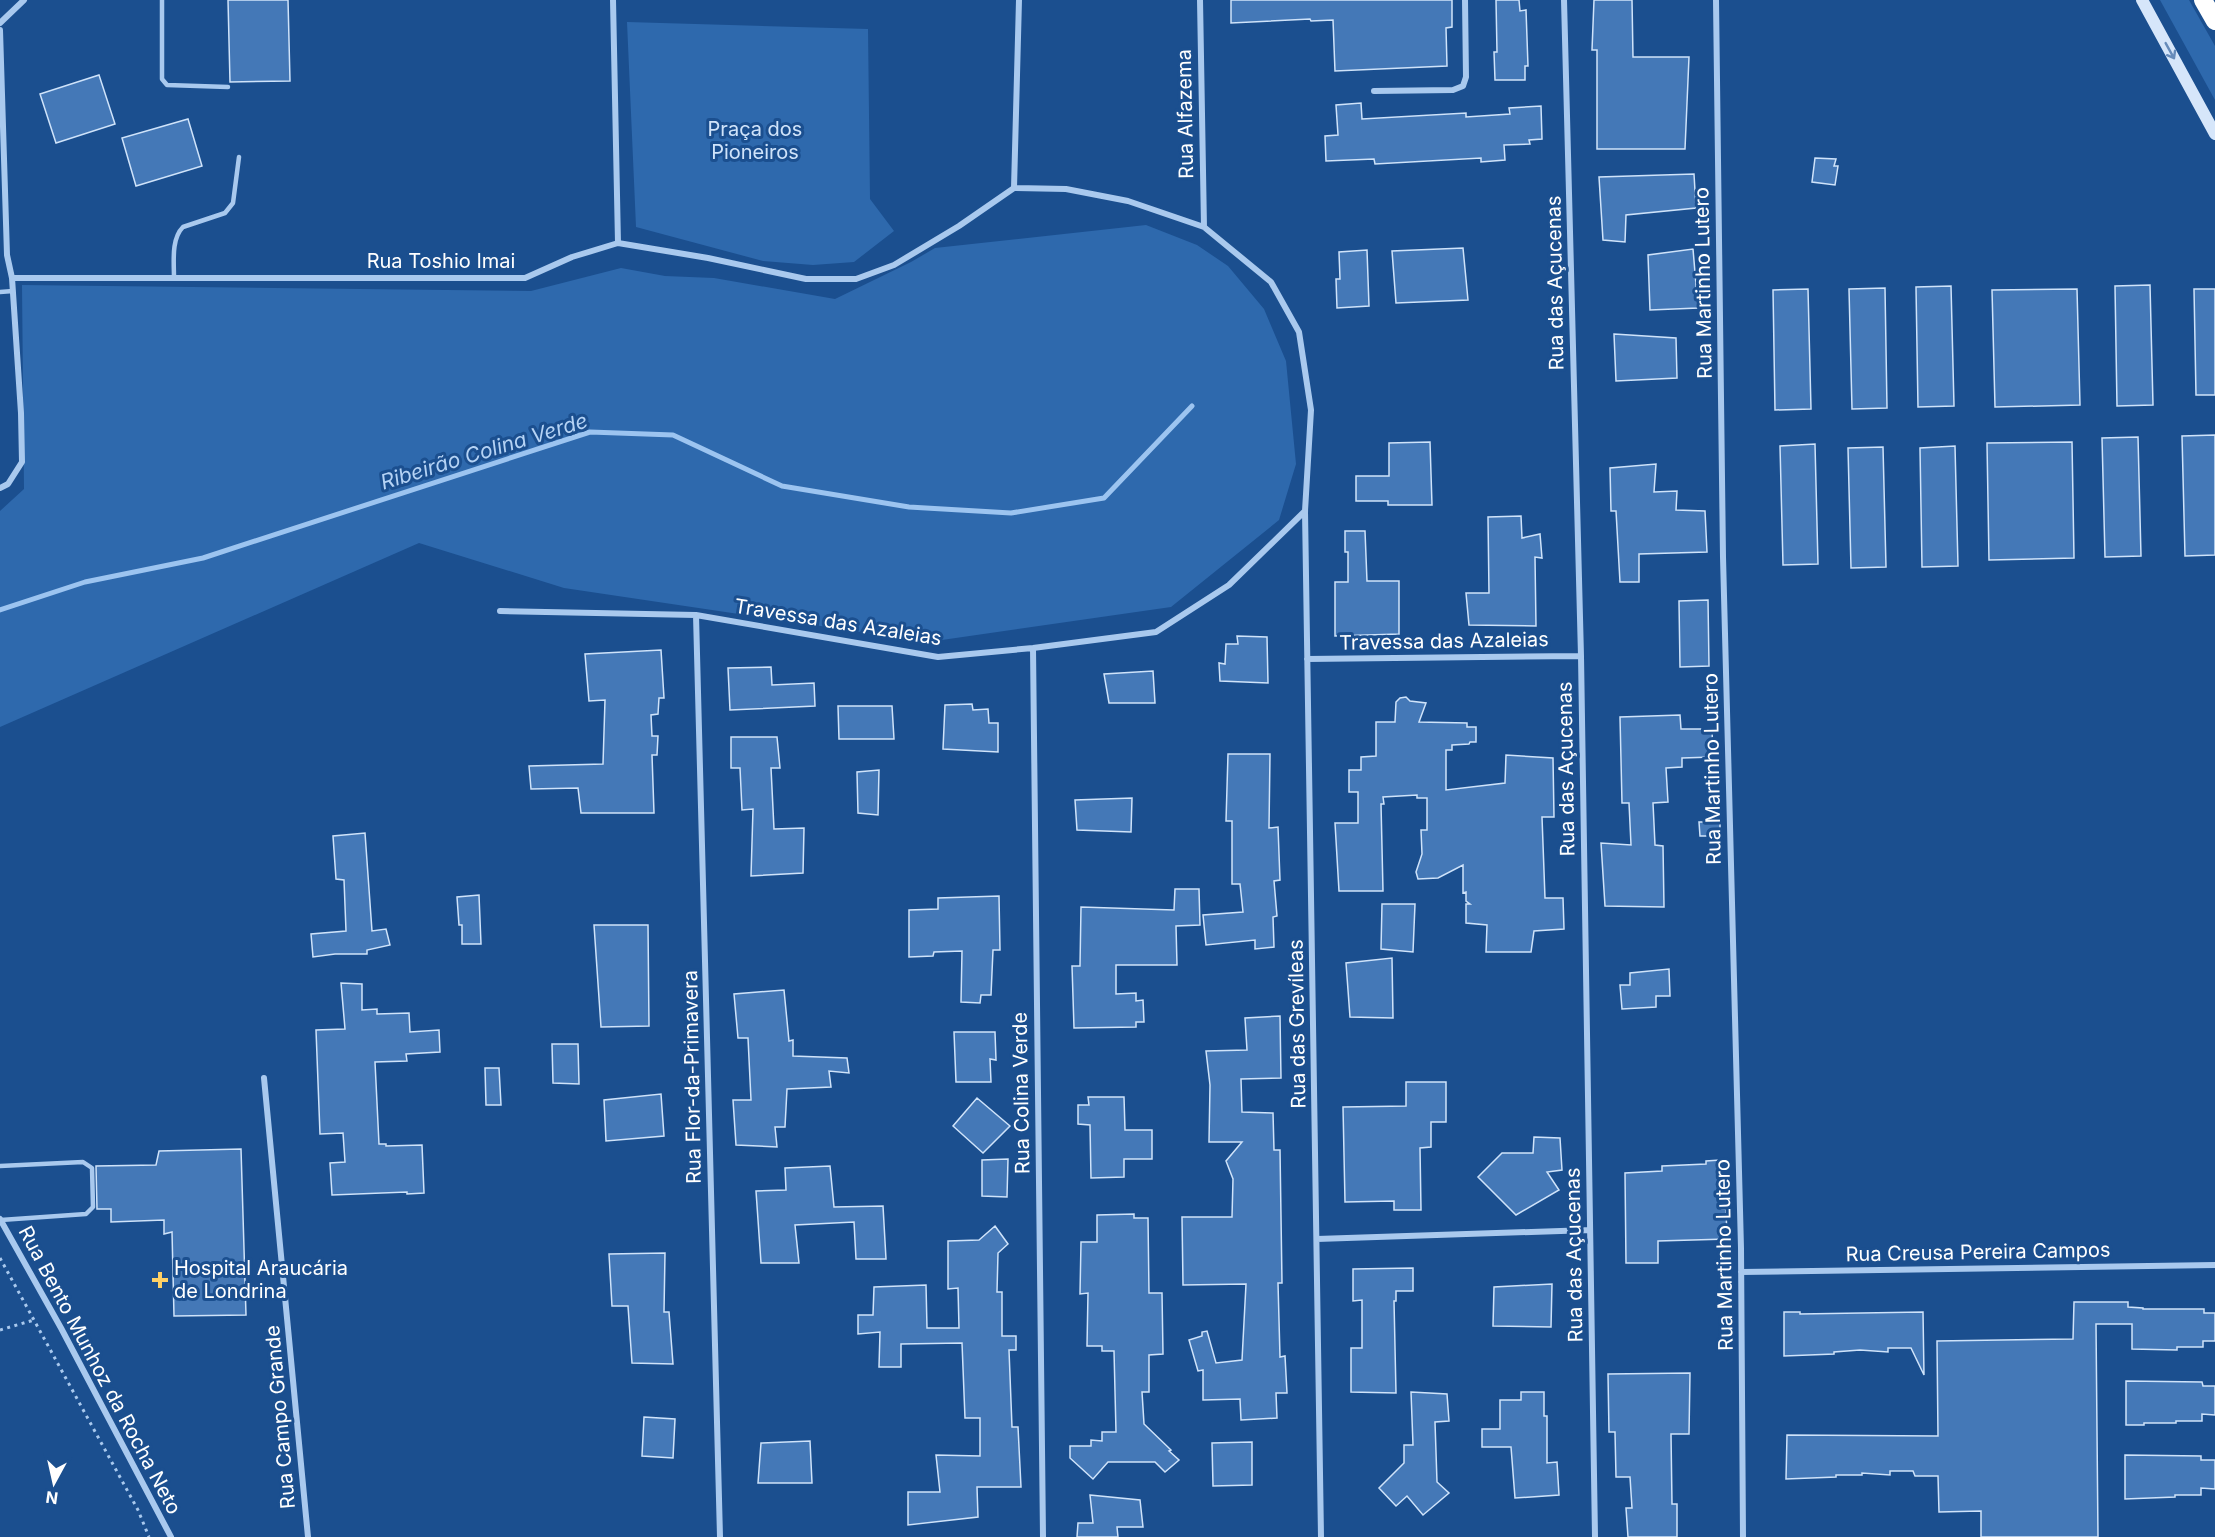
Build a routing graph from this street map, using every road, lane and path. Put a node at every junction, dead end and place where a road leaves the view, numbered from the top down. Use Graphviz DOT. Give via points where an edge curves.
graph roads {
  1 [pos="24,0"];
  2 [pos="162,0"];
  3 [pos="613,0"];
  4 [pos="1018,0"];
  5 [pos="1200,0"];
  6 [pos="1465,0"];
  7 [pos="1564,0"];
  8 [pos="1716,0"];
  9 [pos="2142,0"];
  10 [pos="2203,0"];
  11 [pos="2215,21"];
  12 [pos="0,23"];
  13 [pos="0,30"];
  14 [pos="228,87"];
  15 [pos="1374,91"];
  16 [pos="2215,134"];
  17 [pos="239,157"];
  18 [pos="1014,188"];
  19 [pos="1204,227"];
  20 [pos="618,243"];
  21 [pos="12,278"];
  22 [pos="174,278"];
  23 [pos="13,291"];
  24 [pos="0,292"];
  25 [pos="0,488"];
  26 [pos="1305,511"];
  27 [pos="500,611"];
  28 [pos="696,615"];
  29 [pos="1033,648"];
  30 [pos="1581,656"];
  31 [pos="1307,659"];
  32 [pos="264,1078"];
  33 [pos="0,1166"];
  34 [pos="0,1219"];
  35 [pos="1590,1230"];
  36 [pos="1317,1239"];
  37 [pos="0,1257"];
  38 [pos="2215,1265"];
  39 [pos="1741,1272"];
  40 [pos="34,1320"];
  41 [pos="0,1330"];
  42 [pos="149,1537"];
  43 [pos="171,1537"];
  44 [pos="308,1537"];
  45 [pos="720,1537"];
  46 [pos="1043,1537"];
  47 [pos="1322,1537"];
  48 [pos="1595,1537"];
  49 [pos="1743,1537"];
  1 -- 12 [label="street"];
  2 -- 14 [label="lane" via="162,79 168,85"];
  3 -- 20 [label="street"];
  4 -- 18 [label="street"];
  5 -- 19 [label="street, Rua Alfazema"];
  6 -- 15 [label="street" via="1463,86 1453,90"];
  7 -- 30 [label="street, Rua das Açucenas"];
  8 -- 39 [label="street, Rua Martinho Lutero" via="1723,557"];
  9 -- 16 [label="street, one-way"];
  10 -- 11 [label="highway"];
  13 -- 21 [label="street" via="7,255"];
  17 -- 22 [label="lane" via="233,203 225,213 178,231"];
  18 -- 19 [label="street" via="1065,189 1128,201"];
  18 -- 20 [label="street, Rua Toshio Imai" via="894,265 856,279 806,279"];
  19 -- 26 [label="street, Rua das Grevíleas" via="1271,282 1299,332 1311,410"];
  20 -- 22 [label="street, Rua Toshio Imai" via="572,257 525,278"];
  21 -- 22 [label="street, Rua Toshio Imai"];
  21 -- 23 [label="street"];
  23 -- 24 [label="lane"];
  23 -- 25 [label="street" via="22,462 8,484"];
  26 -- 29 [label="street, Travessa das Azaleias" via="1229,585 1156,632"];
  26 -- 31 [label="street, Rua das Grevíleas"];
  27 -- 28 [label="street, Travessa das Azaleias"];
  28 -- 29 [label="street, Travessa das Azaleias" via="938,657"];
  28 -- 45 [label="street, Rua Flor-da-Primavera"];
  29 -- 46 [label="street, Rua Colina Verde"];
  30 -- 31 [label="street, Travessa das Azaleias"];
  30 -- 35 [label="street, Rua das Açucenas"];
  31 -- 36 [label="street, Rua das Grevíleas"];
  32 -- 44 [label="street, Rua Campo Grande"];
  33 -- 34 [label="lane" via="83,1162 92,1168 93,1207 86,1214"];
  34 -- 43 [label="street, Rua Bento Munhoz da Rocha Neto"];
  35 -- 36 [label="street"];
  35 -- 48 [label="street, Rua das Açucenas"];
  36 -- 47 [label="street, Rua das Grevíleas"];
  37 -- 40 [label="path"];
  38 -- 39 [label="street, Rua Creusa Pereira Campos"];
  39 -- 49 [label="street, Rua Martinho Lutero"];
  40 -- 41 [label="path"];
  40 -- 42 [label="path"];
}
